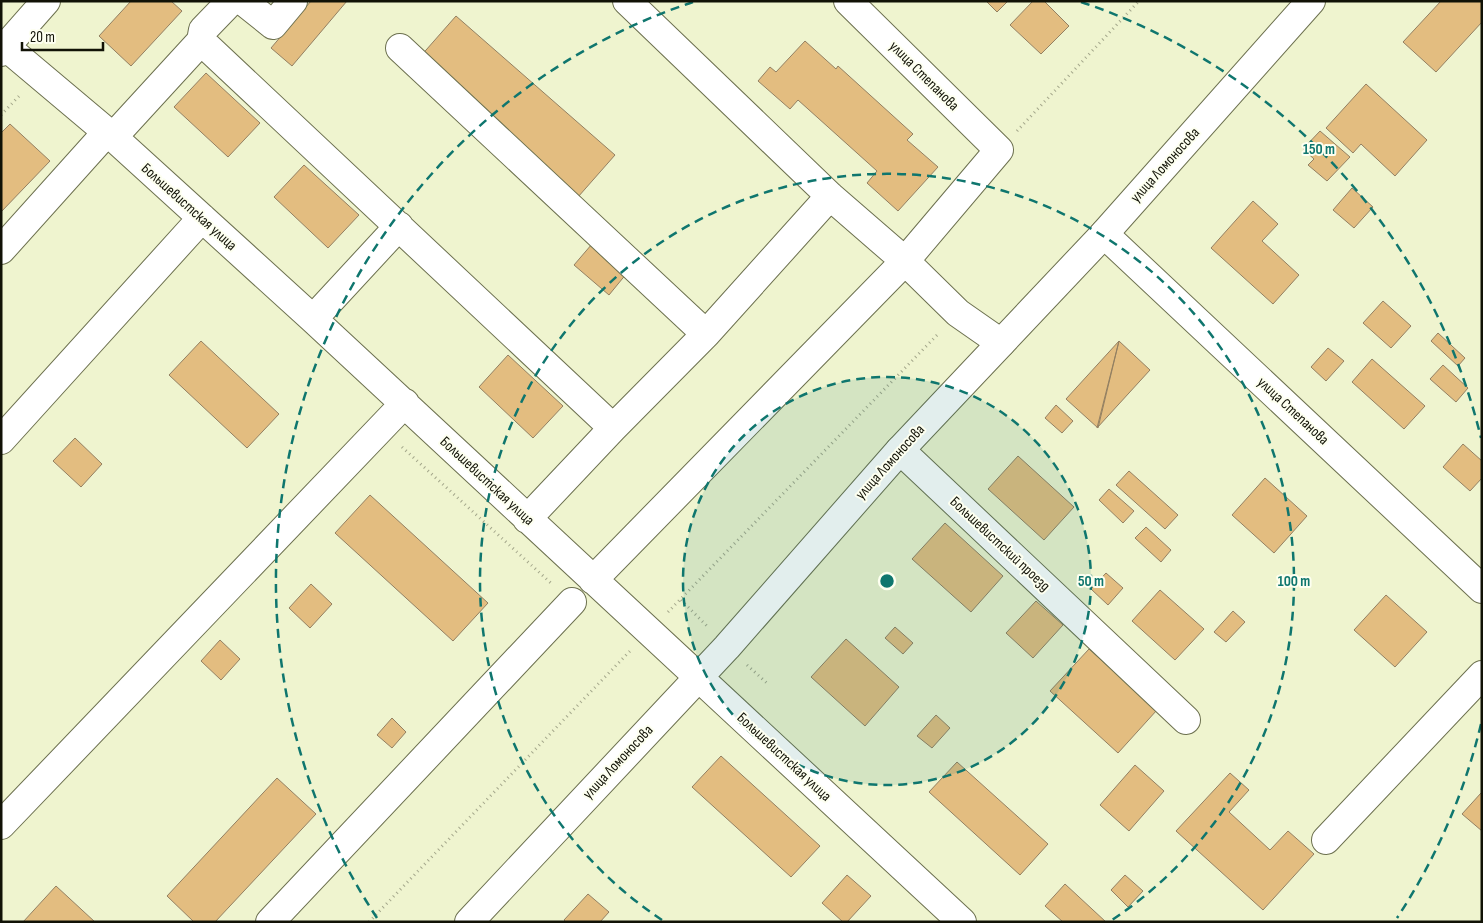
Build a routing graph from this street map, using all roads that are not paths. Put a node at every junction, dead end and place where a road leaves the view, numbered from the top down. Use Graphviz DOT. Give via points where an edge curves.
graph roads {
  1 [pos="46,1"];
  2 [pos="230,1"];
  3 [pos="243,1"];
  4 [pos="293,1"];
  5 [pos="627,1"];
  6 [pos="848,1"];
  7 [pos="1311,1"];
  8 [pos="200,41"];
  9 [pos="400,48"];
  10 [pos="3,50"];
  11 [pos="110,135"];
  12 [pos="830,196"];
  13 [pos="202,218"];
  14 [pos="398,226"];
  15 [pos="1104,234"];
  16 [pos="1,250"];
  17 [pos="905,261"];
  18 [pos="313,319"];
  19 [pos="706,334"];
  20 [pos="1001,343"];
  21 [pos="405,403"];
  22 [pos="613,428"];
  23 [pos="1,440"];
  24 [pos="900,450"];
  25 [pos="527,519"];
  26 [pos="593,580"];
  27 [pos="1482,589"];
  28 [pos="572,602"];
  29 [pos="1482,675"];
  30 [pos="698,678"];
  31 [pos="1186,720"];
  32 [pos="2,824"];
  33 [pos="1326,840"];
  34 [pos="270,922"];
  35 [pos="469,922"];
  36 [pos="962,922"];
  1 -- 10 [label="street"];
  2 -- 8 [label="street" via="203,30"];
  3 -- 4 [label="street" via="273,25"];
  5 -- 12 [label="street"];
  6 -- 17 [label="street, улица Степанова" via="999,150"];
  7 -- 15 [label="street, улица Ломоносова"];
  8 -- 11 [label="street"];
  8 -- 14 [label="street"];
  9 -- 19 [label="street"];
  10 -- 11 [label="street, Большевистская улица"];
  11 -- 13 [label="street, Большевистская улица"];
  11 -- 16 [label="street"];
  12 -- 17 [label="street"];
  12 -- 19 [label="street"];
  13 -- 18 [label="street, Большевистская улица"];
  13 -- 23 [label="street"];
  14 -- 18 [label="street"];
  14 -- 22 [label="street"];
  15 -- 20 [label="street, улица Ломоносова"];
  15 -- 27 [label="street, улица Степанова"];
  17 -- 20 [label="street" via="958,313"];
  17 -- 26 [label="street"];
  18 -- 21 [label="street, Большевистская улица"];
  19 -- 22 [label="street"];
  20 -- 24 [label="street, улица Ломоносова"];
  21 -- 25 [label="street, Большевистская улица"];
  21 -- 32 [label="street"];
  22 -- 25 [label="street"];
  24 -- 30 [label="street, улица Ломоносова"];
  24 -- 31 [label="street, Большевистский проезд"];
  25 -- 26 [label="street, Большевистская улица"];
  26 -- 30 [label="street, Большевистская улица"];
  28 -- 34 [label="street"];
  29 -- 33 [label="street"];
  30 -- 35 [label="street, улица Ломоносова"];
  30 -- 36 [label="street, Большевистская улица"];
}
